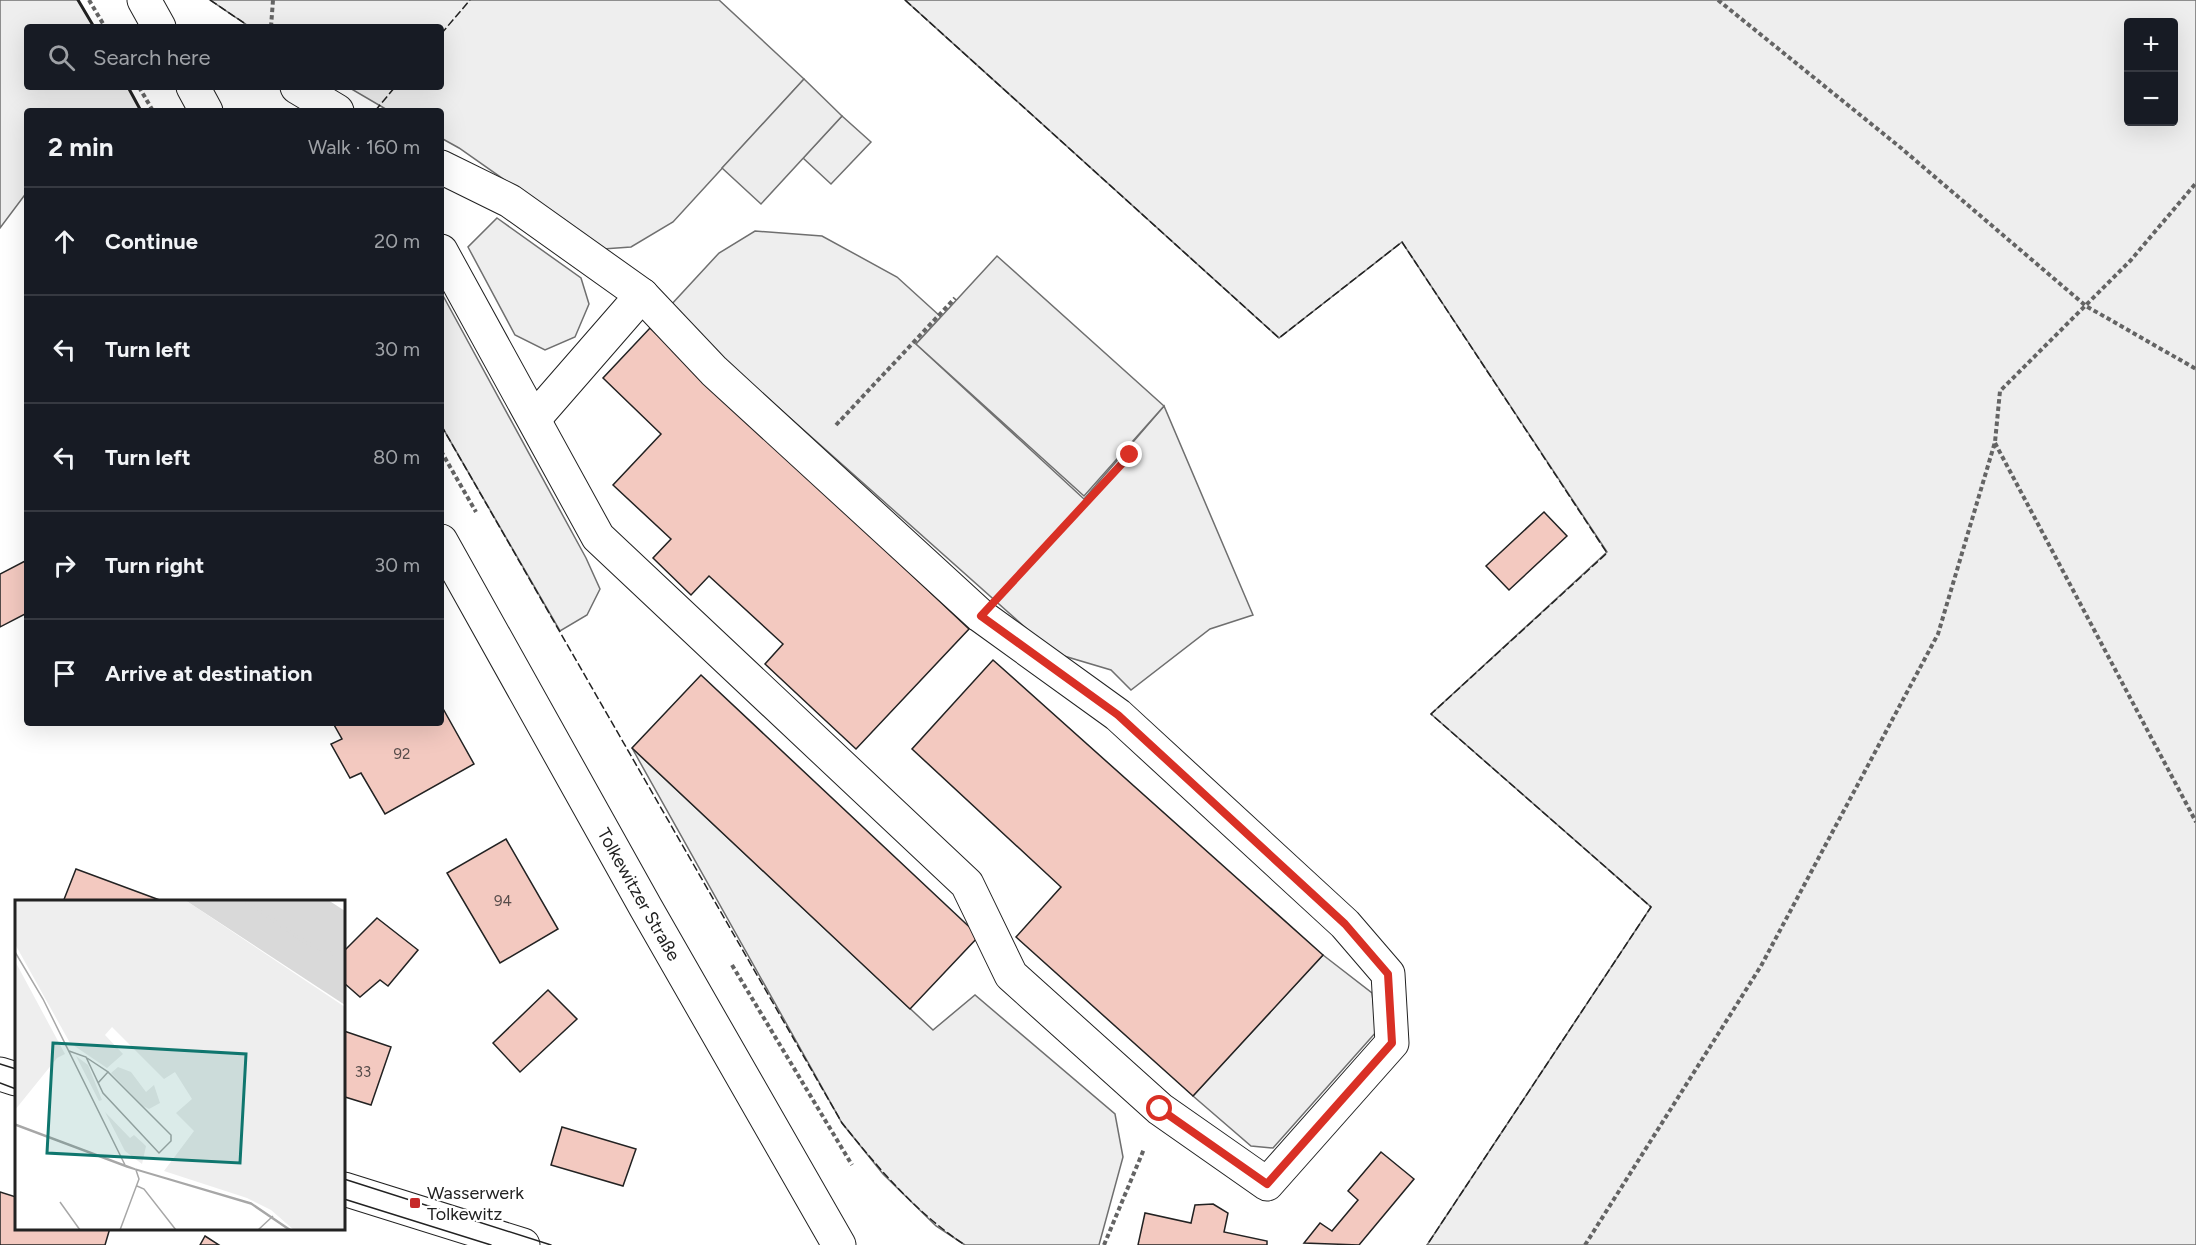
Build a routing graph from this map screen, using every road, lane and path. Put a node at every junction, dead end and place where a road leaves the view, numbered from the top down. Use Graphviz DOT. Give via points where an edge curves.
graph roads {
  1 [pos="89,0"];
  2 [pos="144,0"];
  3 [pos="273,0"];
  4 [pos="1718,0"];
  5 [pos="103,24"];
  6 [pos="157,24"];
  7 [pos="271,24"];
  8 [pos="141,90"];
  9 [pos="195,90"];
  10 [pos="302,90"];
  11 [pos="151,108"];
  12 [pos="204,108"];
  13 [pos="332,108"];
  14 [pos="444,168"];
  15 [pos="2196,183"];
  16 [pos="444,256"];
  17 [pos="642,295"];
  18 [pos="955,298"];
  19 [pos="2086,306"];
  20 [pos="2196,369"];
  21 [pos="534,419"];
  22 [pos="1995,442"];
  23 [pos="1130,455"];
  24 [pos="444,456"];
  25 [pos="807,457"];
  26 [pos="481,521"];
  27 [pos="444,546"];
  28 [pos="981,616"];
  29 [pos="2196,822"];
  30 [pos="731,963"];
  31 [pos="0,1074"];
  32 [pos="15,1079"];
  33 [pos="1160,1109"];
  34 [pos="852,1165"];
  35 [pos="345,1190"];
  36 [pos="523,1245"];
  37 [pos="839,1245"];
  38 [pos="1104,1245"];
  39 [pos="1585,1245"];
  1 -- 5 [label="path"];
  2 -- 6 [label="main road"];
  3 -- 7 [label="path"];
  4 -- 19 [label="path" via="1901,148"];
  8 -- 11 [label="path"];
  9 -- 12 [label="main road"];
  10 -- 13 [label="main road"];
  14 -- 17 [label="main road" via="510,201"];
  15 -- 19 [label="path"];
  16 -- 21 [label="main road"];
  17 -- 21 [label="main road"];
  17 -- 25 [label="main road" via="714,371"];
  18 -- 25 [label="path"];
  19 -- 20 [label="path"];
  19 -- 22 [label="path" via="2000,391"];
  21 -- 33 [label="main road" via="598,537 967,884 1011,975"];
  22 -- 29 [label="path"];
  22 -- 39 [label="path" via="1938,634 1761,966"];
  23 -- 28 [label="path"];
  24 -- 26 [label="path"];
  25 -- 28 [label="main road"];
  27 -- 37 [label="main road, Tolkewitzer Straße"];
  28 -- 33 [label="main road" via="1118,715 1345,924 1388,974 1392,1043 1267,1184"];
  30 -- 34 [label="path"];
  31 -- 32 [label="main road"];
  33 -- 38 [label="path"];
  35 -- 36 [label="main road"];
}
